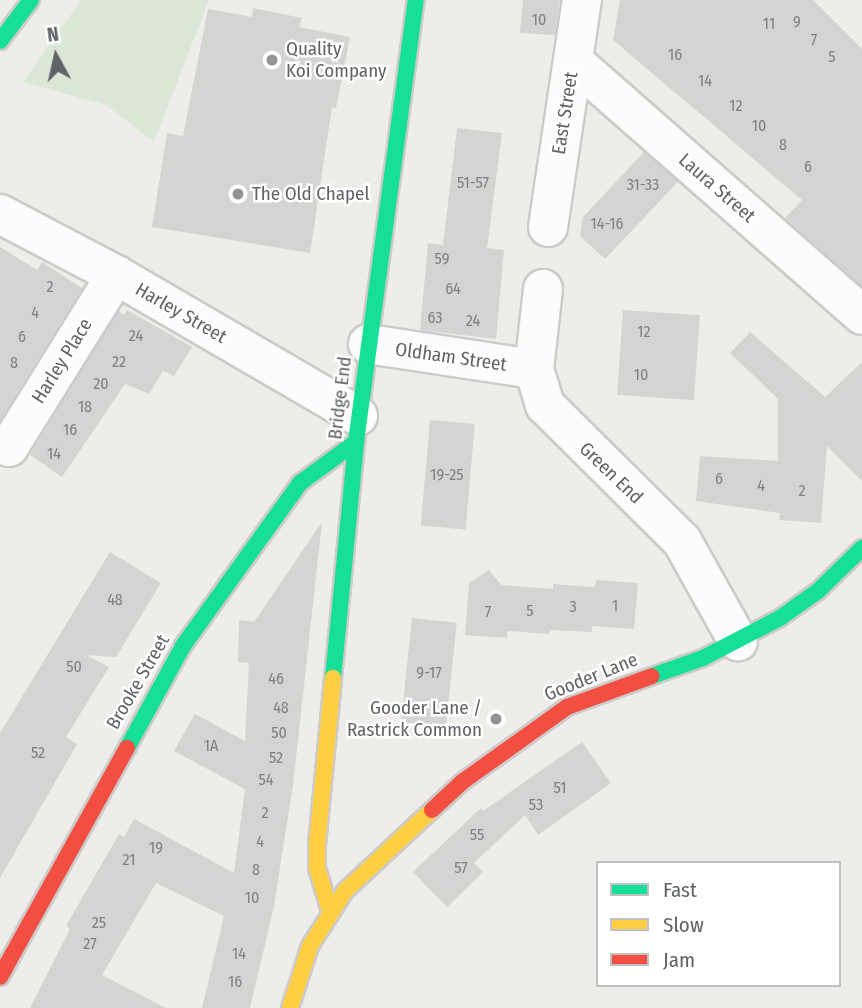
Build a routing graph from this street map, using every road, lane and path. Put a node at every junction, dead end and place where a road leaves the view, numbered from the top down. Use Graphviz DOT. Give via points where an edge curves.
graph roads {
  1 [pos="31,0"];
  2 [pos="416,0"];
  3 [pos="582,0"];
  4 [pos="0,41"];
  5 [pos="573,61"];
  6 [pos="0,214"];
  7 [pos="548,227"];
  8 [pos="116,275"];
  9 [pos="543,289"];
  10 [pos="862,315"];
  11 [pos="368,344"];
  12 [pos="534,369"];
  13 [pos="357,429"];
  14 [pos="9,447"];
  15 [pos="862,548"];
  16 [pos="738,641"];
  17 [pos="330,911"];
  18 [pos="0,977"];
  19 [pos="290,1008"];
  1 -- 4 [label="street"];
  2 -- 11 [label="street, Bridge End"];
  3 -- 5 [label="street, East Street"];
  5 -- 7 [label="street, East Street"];
  5 -- 10 [label="street, Laura Street"];
  6 -- 8 [label="street, Harley Street"];
  8 -- 13 [label="street, Harley Street"];
  8 -- 14 [label="street, Harley Place"];
  9 -- 12 [label="street, Green End"];
  11 -- 12 [label="street, Oldham Street"];
  11 -- 13 [label="street, Bridge End"];
  12 -- 16 [label="street, Green End" via="545,405 682,541"];
  13 -- 17 [label="street, Bridge End" via="317,868"];
  13 -- 18 [label="street, Brooke Street" via="300,483 183,646"];
  15 -- 16 [label="street, Gooder Lane" via="818,591"];
  16 -- 17 [label="street, Gooder Lane" via="543,720 462,782 386,849"];
  17 -- 19 [label="street, Gooder Lane" via="310,946"];
}
